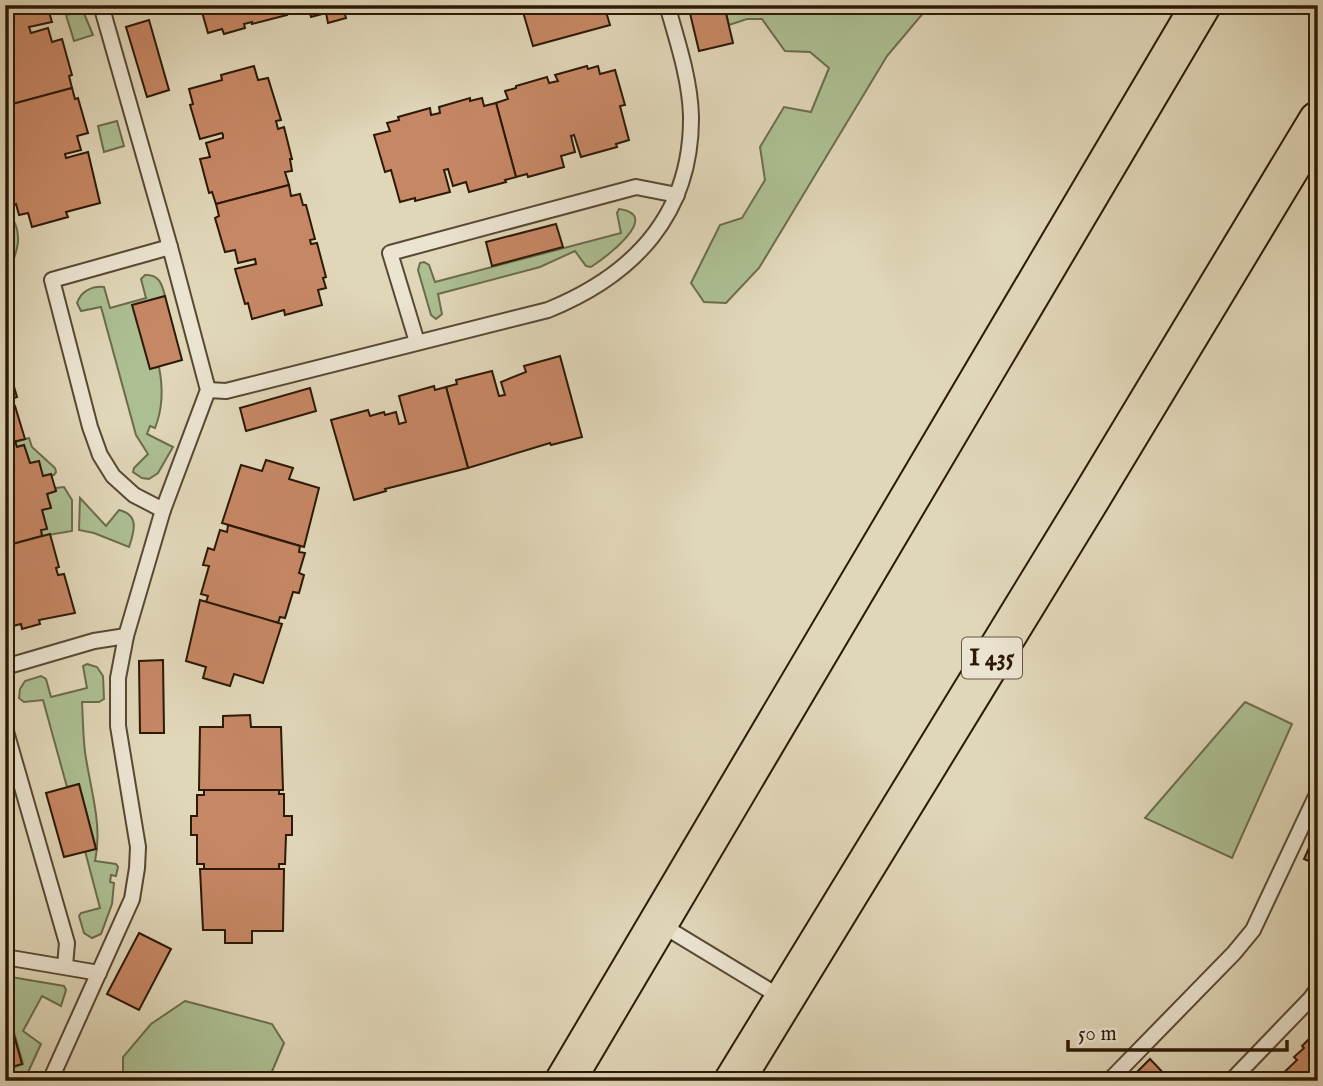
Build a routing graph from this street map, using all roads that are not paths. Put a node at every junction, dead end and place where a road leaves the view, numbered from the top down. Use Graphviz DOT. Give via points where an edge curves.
graph roads {
  1 [pos="101,5"];
  2 [pos="667,5"];
  3 [pos="1201,5"];
  4 [pos="1318,121"];
  5 [pos="677,195"];
  6 [pos="170,247"];
  7 [pos="417,342"];
  8 [pos="208,390"];
  9 [pos="163,510"];
  10 [pos="126,636"];
  11 [pos="5,667"];
  12 [pos="5,728"];
  13 [pos="1318,792"];
  14 [pos="659,923"];
  15 [pos="5,957"];
  16 [pos="65,966"];
  17 [pos="99,974"];
  18 [pos="1318,988"];
  19 [pos="782,998"];
  20 [pos="50,1081"];
  21 [pos="565,1081"];
  22 [pos="733,1081"];
  23 [pos="1109,1081"];
  24 [pos="1231,1081"];
  1 -- 6 [label="lane"];
  2 -- 5 [label="lane" via="691,115 685,171"];
  3 -- 14 [label="highway"];
  4 -- 19 [label="highway, I 435"];
  5 -- 7 [label="lane" via="662,226 642,251 578,297 548,310"];
  5 -- 7 [label="lane" via="636,187 390,253"];
  6 -- 8 [label="lane"];
  6 -- 9 [label="lane" via="52,280 100,455 134,495"];
  7 -- 8 [label="lane" via="226,391"];
  8 -- 9 [label="lane"];
  9 -- 10 [label="lane"];
  10 -- 11 [label="lane"];
  10 -- 17 [label="lane" via="118,678 118,726 138,847 137,868 132,899"];
  12 -- 16 [label="lane" via="67,943"];
  13 -- 23 [label="lane" via="1253,930"];
  14 -- 19 [label="lane"];
  14 -- 21 [label="highway"];
  15 -- 16 [label="lane"];
  16 -- 17 [label="lane"];
  17 -- 20 [label="lane"];
  18 -- 24 [label="lane"];
  19 -- 22 [label="highway, I 435"];
}
